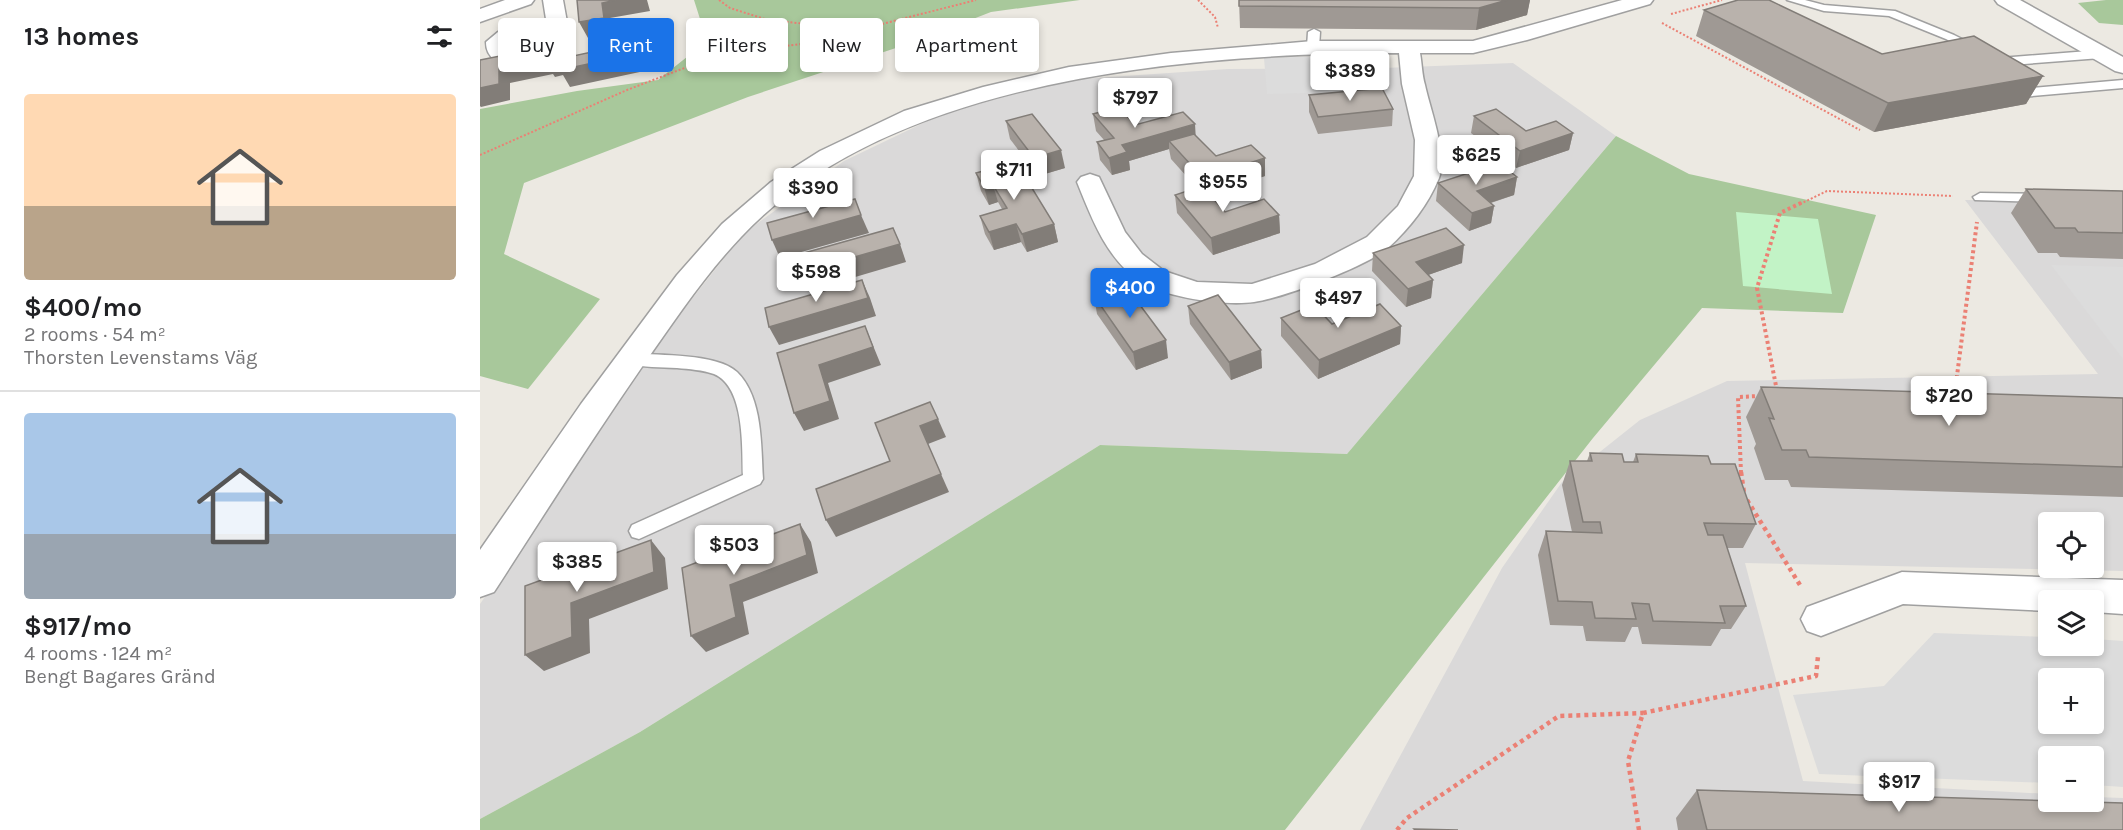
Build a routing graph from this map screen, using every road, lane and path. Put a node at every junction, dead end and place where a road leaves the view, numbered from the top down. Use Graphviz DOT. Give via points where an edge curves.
graph roads {
  1 [pos="524,0"];
  2 [pos="553,0"];
  3 [pos="719,0"];
  4 [pos="976,0"];
  5 [pos="1590,0"];
  6 [pos="1643,0"];
  7 [pos="1722,0"];
  8 [pos="1792,0"];
  9 [pos="2005,0"];
  10 [pos="1611,11"];
  11 [pos="480,16"];
  12 [pos="1665,16"];
  13 [pos="556,18"];
  14 [pos="1654,19"];
  15 [pos="800,23"];
  16 [pos="883,23"];
  17 [pos="800,44"];
  18 [pos="1409,47"];
  19 [pos="2101,54"];
  20 [pos="2123,66"];
  21 [pos="2123,84"];
  22 [pos="2022,93"];
  23 [pos="1860,130"];
  24 [pos="480,155"];
  25 [pos="1090,182"];
  26 [pos="1980,197"];
  27 [pos="2064,198"];
  28 [pos="633,359"];
  29 [pos="1908,393"];
  30 [pos="1778,396"];
  31 [pos="639,531"];
  32 [pos="480,581"];
  33 [pos="2123,597"];
  34 [pos="1821,619"];
  35 [pos="1643,713"];
  36 [pos="1397,830"];
  37 [pos="1639,830"];
  1 -- 11 [label="street"];
  2 -- 13 [label="street"];
  3 -- 15 [label="path" via="725,7 754,18"];
  4 -- 16 [label="path"];
  5 -- 10 [label="street"];
  6 -- 10 [label="street"];
  7 -- 12 [label="path"];
  8 -- 19 [label="lane" via="1824,8 1891,13 1998,62"];
  9 -- 19 [label="street"];
  10 -- 18 [label="street" via="1484,45"];
  14 -- 23 [label="path"];
  17 -- 24 [label="path" via="708,59"];
  18 -- 25 [label="street" via="1413,84 1427,140 1426,176 1409,210 1377,243 1325,270 1253,292 1195,291 1155,277 1132,260 1112,233"];
  18 -- 28 [label="street" via="1313,39 1069,74 912,116 829,156 780,187 732,231 687,281"];
  19 -- 20 [label="street"];
  21 -- 22 [label="lane"];
  26 -- 27 [label="lane"];
  26 -- 29 [label="path" via="1955,391"];
  26 -- 30 [label="path" via="1827,191 1780,213 1757,288"];
  28 -- 31 [label="lane" via="712,368 729,376 740,388 749,419 753,479"];
  28 -- 32 [label="street"];
  30 -- 34 [label="path" via="1738,397 1739,459 1745,496"];
  33 -- 34 [label="street" via="1902,588"];
  34 -- 35 [label="path" via="1816,676"];
  35 -- 36 [label="path" via="1559,716 1407,818"];
  35 -- 37 [label="path" via="1628,761"];
}
